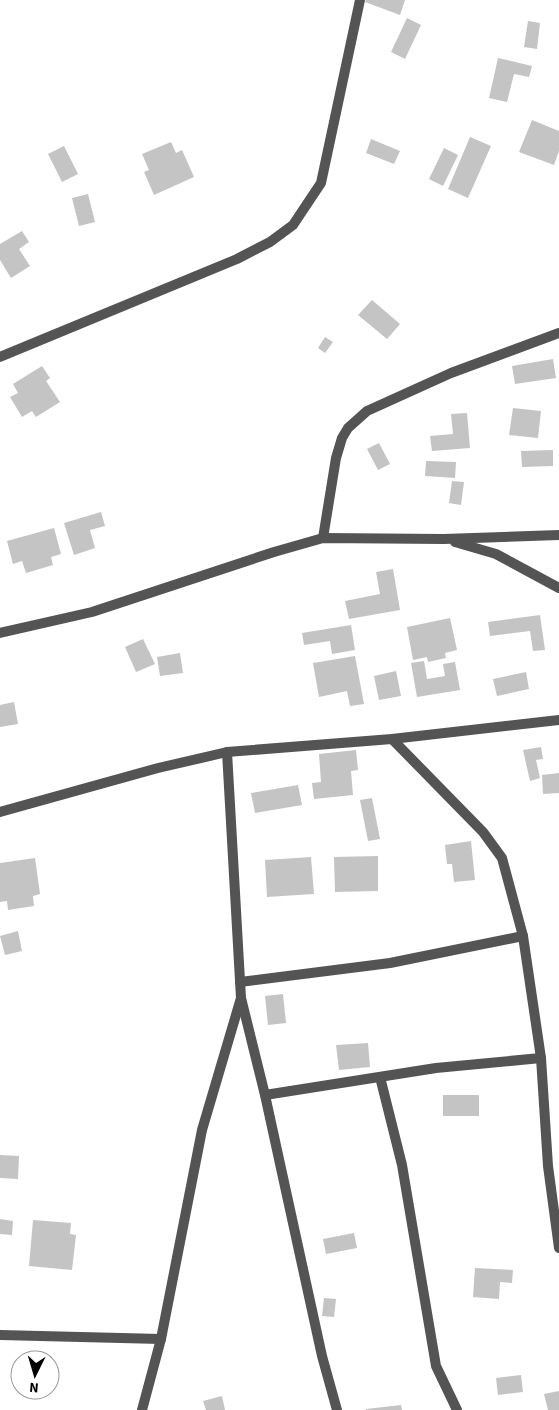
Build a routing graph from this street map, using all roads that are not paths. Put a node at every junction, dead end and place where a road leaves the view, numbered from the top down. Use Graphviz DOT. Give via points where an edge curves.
graph roads {
  1 [pos="360,0"];
  2 [pos="559,333"];
  3 [pos="0,357"];
  4 [pos="559,535"];
  5 [pos="323,538"];
  6 [pos="444,539"];
  7 [pos="559,588"];
  8 [pos="0,633"];
  9 [pos="559,720"];
  10 [pos="392,739"];
  11 [pos="227,752"];
  12 [pos="0,812"];
  13 [pos="523,936"];
  14 [pos="240,982"];
  15 [pos="241,998"];
  16 [pos="541,1058"];
  17 [pos="380,1077"];
  18 [pos="265,1095"];
  19 [pos="559,1248"];
  20 [pos="0,1335"];
  21 [pos="162,1340"];
  22 [pos="142,1410"];
  23 [pos="337,1410"];
  24 [pos="457,1410"];
  1 -- 3 [label="street" via="321,183 293,225 270,242 237,259"];
  2 -- 5 [label="street" via="451,373 366,411 342,438"];
  4 -- 6 [label="street"];
  5 -- 6 [label="street"];
  5 -- 8 [label="street" via="92,612"];
  6 -- 7 [label="street" via="496,554"];
  9 -- 10 [label="street"];
  10 -- 11 [label="street"];
  10 -- 13 [label="street" via="483,832 502,858"];
  11 -- 12 [label="street"];
  11 -- 14 [label="street"];
  13 -- 14 [label="street" via="390,963"];
  13 -- 16 [label="street"];
  14 -- 15 [label="street"];
  15 -- 18 [label="street"];
  15 -- 21 [label="street" via="202,1130"];
  16 -- 17 [label="street"];
  16 -- 19 [label="street" via="548,1166"];
  17 -- 18 [label="street"];
  17 -- 24 [label="street" via="402,1165 436,1366"];
  18 -- 23 [label="street" via="322,1356"];
  20 -- 21 [label="street"];
  21 -- 22 [label="street"];
}
